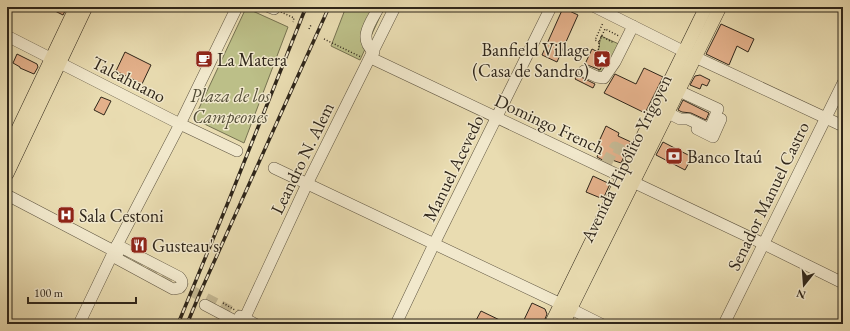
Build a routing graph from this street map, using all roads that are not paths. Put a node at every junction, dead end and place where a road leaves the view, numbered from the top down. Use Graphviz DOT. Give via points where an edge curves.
graph roads {
  1 [pos="76,7"];
  2 [pos="86,7"];
  3 [pos="237,7"];
  4 [pos="379,7"];
  5 [pos="395,7"];
  6 [pos="552,7"];
  7 [pos="595,7"];
  8 [pos="706,7"];
  9 [pos="720,7"];
  10 [pos="633,26"];
  11 [pos="7,36"];
  12 [pos="690,54"];
  13 [pos="372,55"];
  14 [pos="56,60"];
  15 [pos="584,71"];
  16 [pos="843,82"];
  17 [pos="679,91"];
  18 [pos="668,113"];
  19 [pos="497,118"];
  20 [pos="826,118"];
  21 [pos="180,124"];
  22 [pos="843,126"];
  23 [pos="237,151"];
  24 [pos="7,152"];
  25 [pos="630,158"];
  26 [pos="605,166"];
  27 [pos="274,168"];
  28 [pos="7,174"];
  29 [pos="629,180"];
  30 [pos="307,184"];
  31 [pos="7,195"];
  32 [pos="434,244"];
  33 [pos="764,244"];
  34 [pos="115,251"];
  35 [pos="843,283"];
  36 [pos="205,305"];
  37 [pos="566,307"];
  38 [pos="241,321"];
  39 [pos="79,324"];
  40 [pos="255,324"];
  41 [pos="396,324"];
  42 [pos="551,324"];
  43 [pos="564,324"];
  44 [pos="600,324"];
  45 [pos="724,324"];
  1 -- 14 [label="main road"];
  2 -- 14 [label="main road"];
  3 -- 21 [label="street"];
  4 -- 13 [label="street" via="365,35"];
  5 -- 13 [label="street, Leandro N. Alem"];
  6 -- 19 [label="street, Manuel Acevedo"];
  7 -- 10 [label="street"];
  8 -- 12 [label="main road, Avenida Hipólito Yrigoyen"];
  9 -- 12 [label="main road, Avenida Hipólito Yrigoyen"];
  10 -- 12 [label="street"];
  10 -- 15 [label="street" via="604,78"];
  11 -- 14 [label="street, Talcahuano"];
  12 -- 17 [label="main road, Avenida Hipólito Yrigoyen"];
  12 -- 20 [label="street"];
  12 -- 25 [label="main road, Avenida Hipólito Yrigoyen"];
  13 -- 19 [label="street, Domingo French"];
  13 -- 30 [label="street, Leandro N. Alem"];
  14 -- 21 [label="street, Talcahuano"];
  14 -- 24 [label="main road"];
  14 -- 28 [label="main road"];
  16 -- 20 [label="street, Senador Manuel Castro"];
  17 -- 18 [label="main road, Avenida Hipólito Yrigoyen"];
  17 -- 18 [label="street" via="718,109 709,128"];
  18 -- 29 [label="main road, Avenida Hipólito Yrigoyen"];
  19 -- 26 [label="street, Domingo French"];
  19 -- 32 [label="street, Manuel Acevedo"];
  20 -- 22 [label="street"];
  20 -- 33 [label="street, Senador Manuel Castro"];
  21 -- 23 [label="street, Talcahuano"];
  21 -- 34 [label="street"];
  25 -- 26 [label="street" via="609,167"];
  25 -- 29 [label="main road, Avenida Hipólito Yrigoyen"];
  26 -- 29 [label="street, Domingo French"];
  27 -- 30 [label="street"];
  29 -- 33 [label="street, Domingo French"];
  29 -- 37 [label="main road, Avenida Hipólito Yrigoyen"];
  30 -- 32 [label="street"];
  30 -- 38 [label="street, Leandro N. Alem"];
  31 -- 34 [label="street"];
  32 -- 37 [label="street"];
  32 -- 41 [label="street, Manuel Acevedo"];
  33 -- 35 [label="street, Domingo French"];
  33 -- 45 [label="street, Senador Manuel Castro"];
  34 -- 34 [label="street" via="173,288 181,285 179,277"];
  34 -- 39 [label="street"];
  36 -- 38 [label="street"];
  37 -- 42 [label="main road, Avenida Hipólito Yrigoyen"];
  37 -- 43 [label="main road, Avenida Hipólito Yrigoyen"];
  37 -- 44 [label="street"];
  38 -- 40 [label="street"];
}
